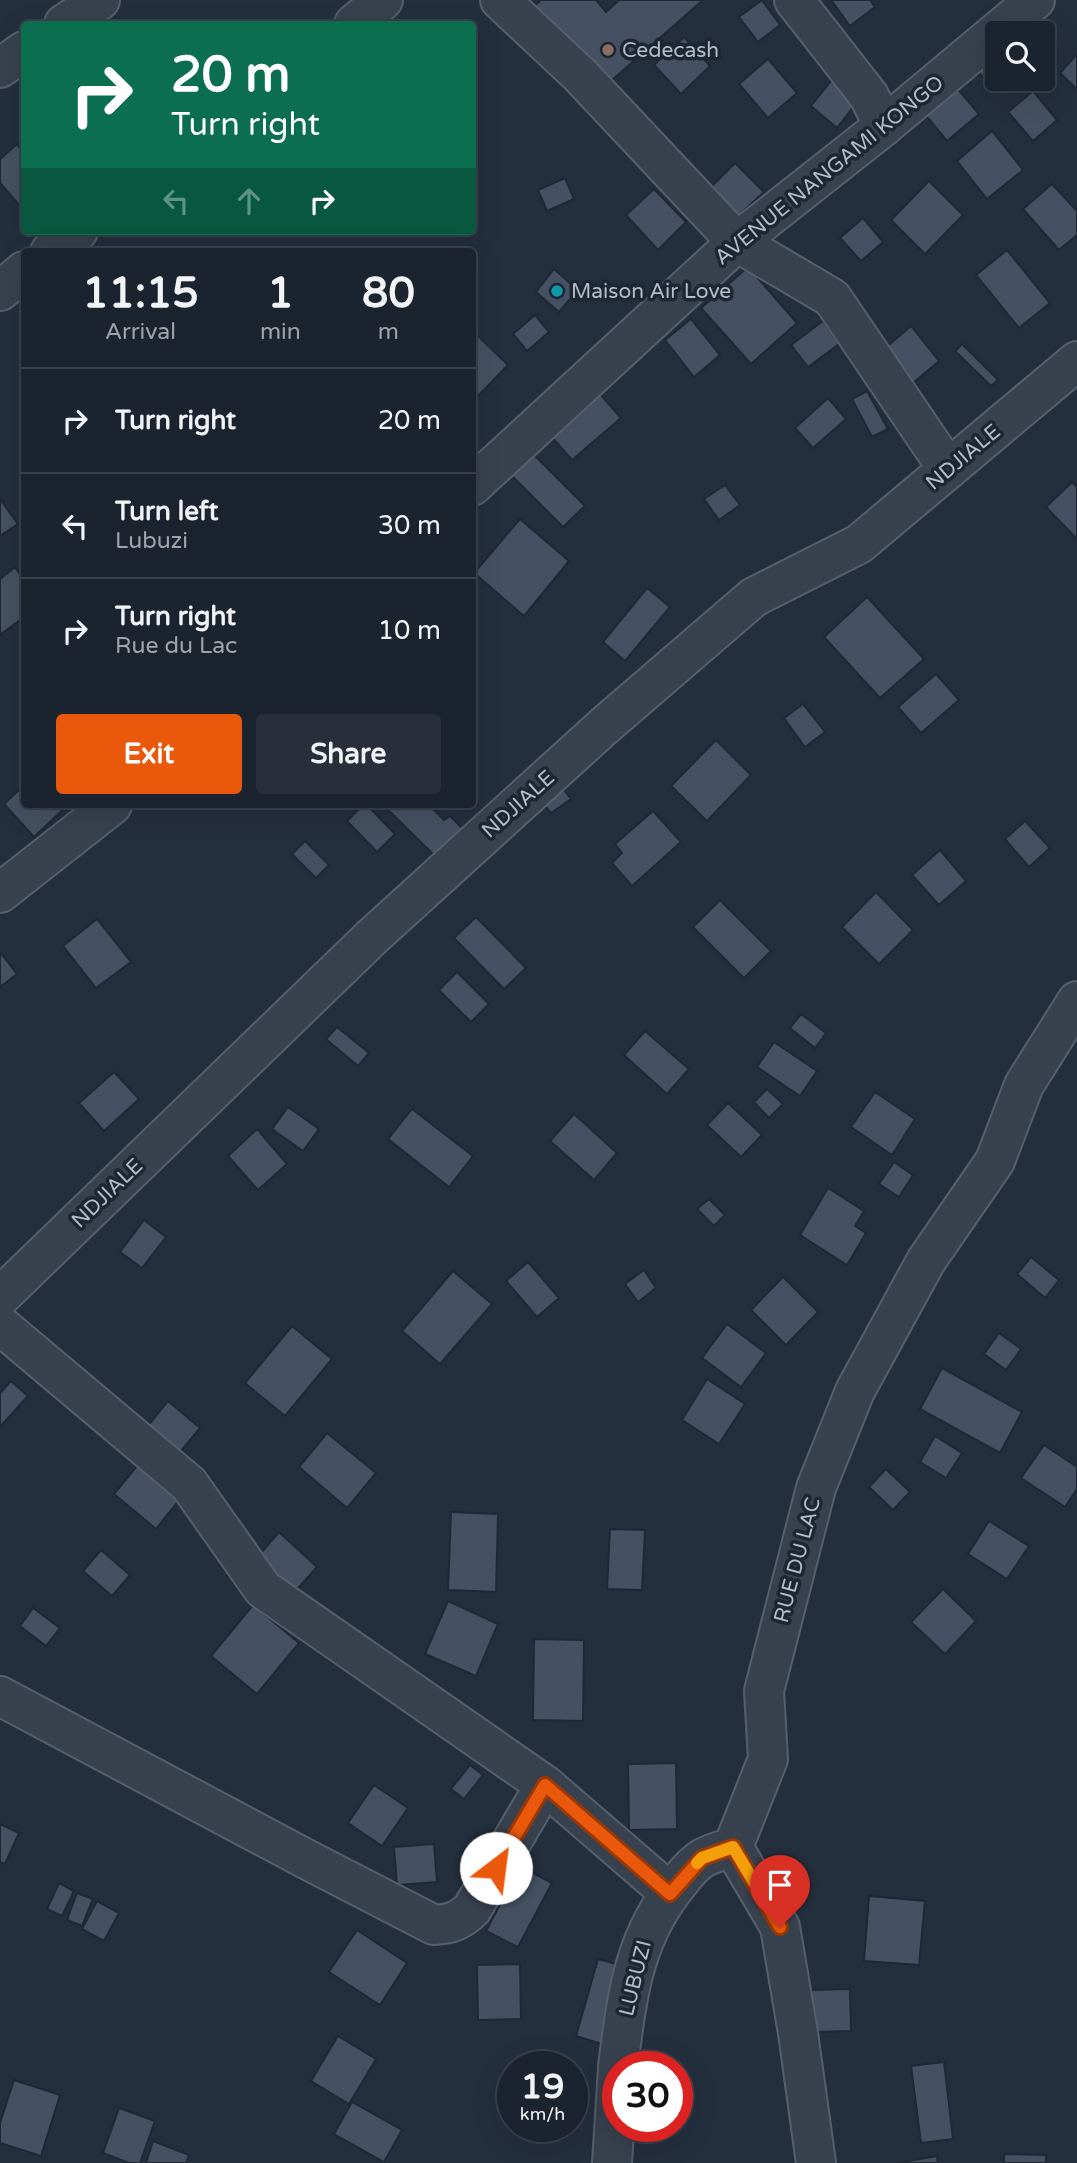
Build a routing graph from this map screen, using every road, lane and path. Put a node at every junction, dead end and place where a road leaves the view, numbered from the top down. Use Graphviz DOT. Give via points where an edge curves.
graph roads {
  1 [pos="100,0"];
  2 [pos="383,0"];
  3 [pos="500,0"];
  4 [pos="794,0"];
  5 [pos="1035,0"];
  6 [pos="68,21"];
  7 [pos="358,21"];
  8 [pos="21,53"];
  9 [pos="0,68"];
  10 [pos="884,126"];
  11 [pos="73,235"];
  12 [pos="737,242"];
  13 [pos="55,248"];
  14 [pos="21,274"];
  15 [pos="0,291"];
  16 [pos="1077,361"];
  17 [pos="948,469"];
  18 [pos="476,482"];
  19 [pos="108,808"];
  20 [pos="6,876"];
  21 [pos="1077,1001"];
  22 [pos="0,1297"];
  23 [pos="0,1325"];
  24 [pos="0,1696"];
  25 [pos="545,1785"];
  26 [pos="733,1847"];
  27 [pos="670,1894"];
  28 [pos="620,2051"];
  29 [pos="613,2142"];
  30 [pos="612,2163"];
  31 [pos="816,2163"];
  1 -- 6 [label="street"];
  2 -- 7 [label="street"];
  3 -- 12 [label="street" via="580,75"];
  4 -- 10 [label="street" via="870,96"];
  5 -- 10 [label="street, AVENUE NANGAMI KONGO"];
  8 -- 9 [label="street"];
  10 -- 12 [label="street, AVENUE NANGAMI KONGO"];
  11 -- 13 [label="street"];
  12 -- 17 [label="street" via="832,298"];
  12 -- 18 [label="street, AVENUE NANGAMI KONGO"];
  14 -- 15 [label="street"];
  16 -- 17 [label="street, NDJIALE"];
  17 -- 22 [label="street, NDJIALE" via="859,544 754,597 603,727 372,937"];
  19 -- 20 [label="street"];
  21 -- 26 [label="street, RUE DU LAC" via="1024,1085 995,1161 926,1261 855,1391 816,1488 764,1691 768,1759"];
  23 -- 25 [label="street" via="189,1484 263,1588"];
  24 -- 25 [label="street" via="434,1925 451,1924 472,1909"];
  25 -- 27 [label="street"];
  26 -- 27 [label="street, LUBUZI" via="702,1858"];
  26 -- 31 [label="street" via="780,1927"];
  27 -- 28 [label="street, LUBUZI" via="638,1950"];
  29 -- 30 [label="street, LUBUZI"];
}
